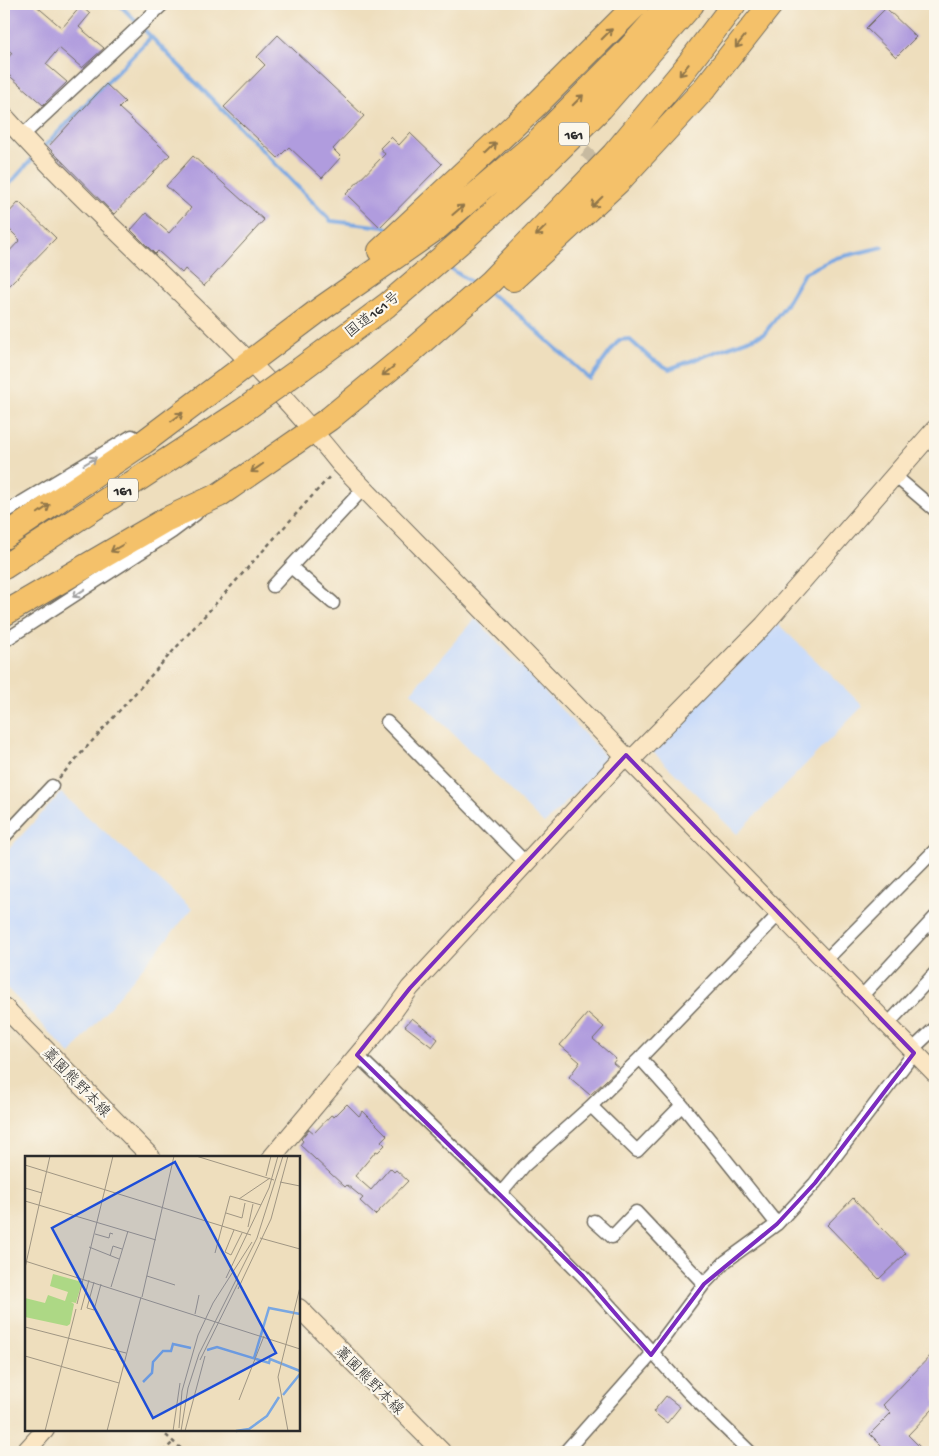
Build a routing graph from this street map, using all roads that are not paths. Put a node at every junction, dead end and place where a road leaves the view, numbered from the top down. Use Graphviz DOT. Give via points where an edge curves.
graph roads {
  1 [pos="163,4"];
  2 [pos="637,4"];
  3 [pos="669,4"];
  4 [pos="692,4"];
  5 [pos="734,4"];
  6 [pos="771,4"];
  7 [pos="4,116"];
  8 [pos="33,147"];
  9 [pos="405,240"];
  10 [pos="489,291"];
  11 [pos="250,362"];
  12 [pos="312,429"];
  13 [pos="935,429"];
  14 [pos="144,442"];
  15 [pos="895,476"];
  16 [pos="364,488"];
  17 [pos="219,495"];
  18 [pos="935,510"];
  19 [pos="4,513"];
  20 [pos="4,537"];
  21 [pos="4,567"];
  22 [pos="291,568"];
  23 [pos="273,586"];
  24 [pos="332,603"];
  25 [pos="4,614"];
  26 [pos="4,641"];
  27 [pos="387,722"];
  28 [pos="629,758"];
  29 [pos="52,786"];
  30 [pos="4,837"];
  31 [pos="935,850"];
  32 [pos="526,862"];
  33 [pos="779,914"];
  34 [pos="935,917"];
  35 [pos="825,961"];
  36 [pos="935,973"];
  37 [pos="860,998"];
  38 [pos="4,1007"];
  39 [pos="887,1025"];
  40 [pos="935,1028"];
  41 [pos="914,1053"];
  42 [pos="358,1055"];
  43 [pos="640,1058"];
  44 [pos="935,1073"];
  45 [pos="682,1105"];
  46 [pos="591,1106"];
  47 [pos="150,1156"];
  48 [pos="273,1156"];
  49 [pos="501,1193"];
  50 [pos="594,1221"];
  51 [pos="777,1224"];
  52 [pos="704,1284"];
  53 [pos="300,1309"];
  54 [pos="652,1355"];
  55 [pos="44,1431"];
  56 [pos="26,1452"];
  57 [pos="442,1452"];
  58 [pos="565,1452"];
  59 [pos="750,1452"];
  1 -- 8 [label="street" via="134,31"];
  9 -- 2 [label="highway, one-way" via="541,110"];
  9 -- 3 [label="highway, one-way" via="438,227 537,142"];
  4 -- 21 [label="highway, 国道161号 / 161, bridge" via="601,108 532,176 387,305 241,412"];
  5 -- 10 [label="highway, one-way" via="614,154"];
  6 -- 10 [label="highway, one-way" via="704,89 610,175 558,239"];
  7 -- 8 [label="street"];
  8 -- 11 [label="street"];
  9 -- 11 [label="highway"];
  10 -- 12 [label="highway, one-way" via="425,356 408,354"];
  11 -- 12 [label="street"];
  14 -- 11 [label="highway, one-way"];
  12 -- 16 [label="street"];
  12 -- 17 [label="highway, one-way"];
  13 -- 15 [label="street"];
  19 -- 14 [label="street, one-way" via="132,436"];
  20 -- 14 [label="highway, one-way"];
  15 -- 18 [label="street"];
  15 -- 28 [label="street" via="764,625"];
  16 -- 22 [label="street"];
  16 -- 28 [label="street"];
  17 -- 25 [label="highway, one-way" via="167,520"];
  17 -- 26 [label="street, one-way" via="184,524"];
  22 -- 23 [label="street"];
  22 -- 24 [label="street"];
  27 -- 32 [label="street"];
  28 -- 32 [label="street"];
  28 -- 33 [label="street"];
  29 -- 30 [label="street"];
  31 -- 35 [label="street"];
  32 -- 42 [label="street" via="410,988"];
  33 -- 35 [label="street"];
  33 -- 43 [label="street"];
  34 -- 37 [label="street"];
  35 -- 37 [label="street"];
  36 -- 39 [label="street"];
  37 -- 39 [label="street"];
  38 -- 47 [label="street, 藁園熊野本線"];
  39 -- 41 [label="street"];
  40 -- 41 [label="street" via="917,1045"];
  41 -- 44 [label="street"];
  41 -- 51 [label="street" via="815,1183"];
  42 -- 48 [label="street"];
  42 -- 49 [label="street"];
  43 -- 45 [label="street"];
  43 -- 46 [label="street"];
  45 -- 46 [label="street" via="637,1151"];
  45 -- 51 [label="street"];
  46 -- 49 [label="street" via="524,1166"];
  49 -- 54 [label="street" via="582,1276"];
  50 -- 52 [label="street" via="612,1237 636,1212"];
  51 -- 52 [label="street" via="726,1261"];
  52 -- 54 [label="street"];
  53 -- 57 [label="street, 藁園熊野本線"];
  54 -- 58 [label="street"];
  54 -- 59 [label="street"];
  55 -- 56 [label="street"];
}
